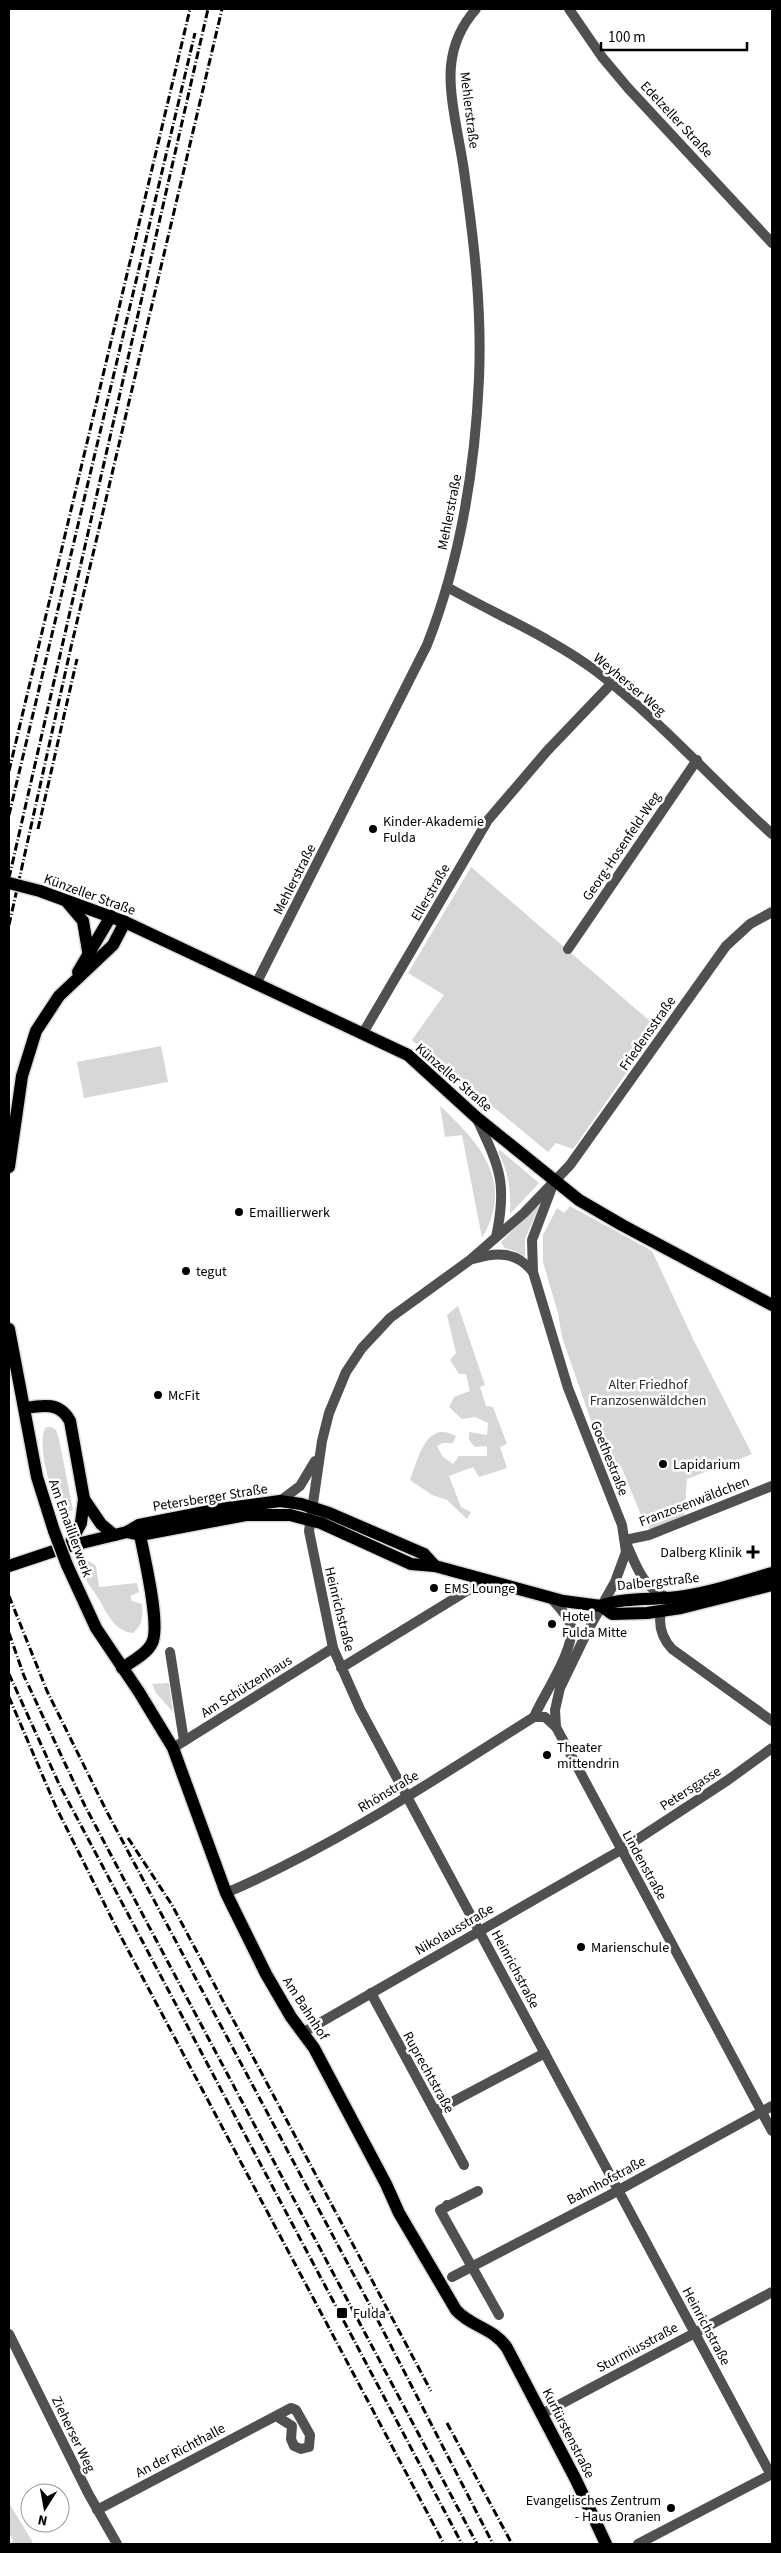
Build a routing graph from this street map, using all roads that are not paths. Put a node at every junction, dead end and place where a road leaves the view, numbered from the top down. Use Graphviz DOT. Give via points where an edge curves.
graph roads {
  1 [pos="476,9"];
  2 [pos="569,9"];
  3 [pos="772,243"];
  4 [pos="447,587"];
  5 [pos="611,684"];
  6 [pos="697,760"];
  7 [pos="772,834"];
  8 [pos="9,883"];
  9 [pos="66,900"];
  10 [pos="772,912"];
  11 [pos="111,916"];
  12 [pos="125,922"];
  13 [pos="568,949"];
  14 [pos="88,951"];
  15 [pos="75,979"];
  16 [pos="256,984"];
  17 [pos="363,1033"];
  18 [pos="476,1117"];
  19 [pos="9,1167"];
  20 [pos="554,1181"];
  21 [pos="496,1237"];
  22 [pos="470,1260"];
  23 [pos="533,1272"];
  24 [pos="772,1305"];
  25 [pos="9,1329"];
  26 [pos="25,1408"];
  27 [pos="319,1454"];
  28 [pos="772,1486"];
  29 [pos="84,1499"];
  30 [pos="280,1501"];
  31 [pos="311,1513"];
  32 [pos="121,1534"];
  33 [pos="140,1535"];
  34 [pos="625,1540"];
  35 [pos="68,1546"];
  36 [pos="9,1566"];
  37 [pos="772,1573"];
  38 [pos="483,1581"];
  39 [pos="772,1585"];
  40 [pos="551,1598"];
  41 [pos="668,1598"];
  42 [pos="602,1606"];
  43 [pos="661,1611"];
  44 [pos="333,1648"];
  45 [pos="170,1652"];
  46 [pos="122,1668"];
  47 [pos="341,1668"];
  48 [pos="534,1717"];
  49 [pos="772,1721"];
  50 [pos="556,1727"];
  51 [pos="178,1744"];
  52 [pos="772,1748"];
  53 [pos="407,1797"];
  54 [pos="621,1850"];
  55 [pos="226,1893"];
  56 [pos="479,1930"];
  57 [pos="371,1993"];
  58 [pos="302,2033"];
  59 [pos="546,2053"];
  60 [pos="772,2106"];
  61 [pos="435,2111"];
  62 [pos="762,2111"];
  63 [pos="772,2131"];
  64 [pos="464,2165"];
  65 [pos="478,2190"];
  66 [pos="619,2190"];
  67 [pos="472,2267"];
  68 [pos="452,2277"];
  69 [pos="772,2292"];
  70 [pos="499,2315"];
  71 [pos="695,2332"];
  72 [pos="9,2334"];
  73 [pos="501,2338"];
  74 [pos="542,2414"];
  75 [pos="276,2416"];
  76 [pos="772,2474"];
  77 [pos="97,2510"];
  78 [pos="117,2544"];
  79 [pos="606,2544"];
  80 [pos="638,2544"];
  1 -- 4 [label="street, Mehlerstraße" via="458,34 450,69 478,266 480,326 472,462"];
  2 -- 3 [label="street, Edelzeller Straße" via="623,82"];
  4 -- 5 [label="street, Weyherser Weg" via="571,655"];
  4 -- 16 [label="street, Mehlerstraße" via="415,670"];
  5 -- 6 [label="street, Weyherser Weg"];
  5 -- 17 [label="street, Ellerstraße" via="547,751 488,820"];
  6 -- 7 [label="street, Weyherser Weg"];
  6 -- 13 [label="street, Georg-Hosenfeld-Weg"];
  8 -- 9 [label="main road, Künzeller Straße, bridge"];
  9 -- 11 [label="main road, Künzeller Straße"];
  9 -- 14 [label="main road" via="83,921"];
  10 -- 20 [label="street, Friedensstraße" via="750,924 726,946 570,1165"];
  11 -- 12 [label="main road, Künzeller Straße"];
  11 -- 14 [label="main road"];
  12 -- 15 [label="main road" via="113,946"];
  12 -- 16 [label="main road, Künzeller Straße"];
  14 -- 15 [label="main road"];
  15 -- 19 [label="main road" via="44,1017 30,1046 18,1096"];
  16 -- 17 [label="main road, Künzeller Straße"];
  17 -- 18 [label="main road, Künzeller Straße" via="408,1055"];
  18 -- 20 [label="main road, Künzeller Straße"];
  18 -- 21 [label="street" via="496,1159 502,1182 503,1204"];
  20 -- 21 [label="street, Heinrichstraße"];
  20 -- 23 [label="street, Goethestraße" via="532,1240"];
  20 -- 24 [label="main road, Künzeller Straße" via="622,1225"];
  21 -- 22 [label="street, Heinrichstraße"];
  22 -- 23 [label="street" via="506,1254 519,1259"];
  22 -- 27 [label="street, Heinrichstraße" via="404,1307 362,1348 335,1396"];
  23 -- 34 [label="street, Goethestraße" via="565,1379"];
  25 -- 26 [label="main road, Am Emaillierwerk"];
  26 -- 29 [label="main road" via="56,1407 68,1417"];
  26 -- 46 [label="main road, Am Emaillierwerk, bridge" via="37,1477 54,1531 96,1628"];
  27 -- 30 [label="street, Heinrichstraße" via="300,1486"];
  27 -- 31 [label="street, Heinrichstraße"];
  28 -- 34 [label="street, Franzosenwäldchen" via="650,1535"];
  29 -- 32 [label="main road" via="101,1524"];
  29 -- 35 [label="main road" via="81,1523"];
  30 -- 31 [label="main road, Petersberger Straße"];
  30 -- 32 [label="main road, Petersberger Straße" via="139,1524"];
  31 -- 33 [label="main road, Petersberger Straße" via="258,1514"];
  31 -- 38 [label="main road, Petersberger Straße" via="424,1554 435,1566"];
  31 -- 44 [label="street, Heinrichstraße" via="310,1542"];
  32 -- 33 [label="main road, Petersberger Straße"];
  32 -- 35 [label="main road, Petersberger Straße"];
  33 -- 46 [label="main road" via="153,1610 154,1636 150,1646"];
  34 -- 41 [label="street, Goethestraße" via="645,1582"];
  34 -- 42 [label="street, Goethestraße" via="625,1557"];
  35 -- 36 [label="main road, Petersberger Straße"];
  37 -- 41 [label="main road, Dalbergstraße" via="710,1591"];
  38 -- 40 [label="main road, Petersberger Straße"];
  38 -- 47 [label="street"];
  39 -- 43 [label="main road, Dalbergstraße"];
  40 -- 42 [label="main road, Petersberger Straße"];
  40 -- 48 [label="street" via="570,1624 572,1634"];
  41 -- 42 [label="main road, Dalbergstraße" via="613,1601"];
  42 -- 43 [label="main road, Dalbergstraße" via="612,1614"];
  42 -- 50 [label="street, Lindenstraße" via="560,1688 555,1710"];
  43 -- 49 [label="street" via="663,1639 672,1649"];
  44 -- 47 [label="street, Heinrichstraße"];
  44 -- 51 [label="street, Am Schützenhaus"];
  45 -- 51 [label="street, Am Bahnhof"];
  46 -- 51 [label="main road, Am Bahnhof"];
  47 -- 53 [label="street, Heinrichstraße"];
  48 -- 50 [label="street" via="544,1716"];
  48 -- 53 [label="street, Rhönstraße"];
  50 -- 54 [label="street, Lindenstraße"];
  51 -- 55 [label="main road, Am Bahnhof"];
  52 -- 54 [label="street, Petersgasse"];
  53 -- 55 [label="street, Rhönstraße" via="293,1863"];
  53 -- 56 [label="street, Heinrichstraße"];
  54 -- 56 [label="street, Nikolausstraße"];
  54 -- 62 [label="street, Lindenstraße"];
  55 -- 58 [label="main road, Am Bahnhof" via="266,1974"];
  56 -- 57 [label="street, Nikolausstraße"];
  56 -- 59 [label="street, Heinrichstraße"];
  57 -- 58 [label="street, Nikolausstraße"];
  57 -- 61 [label="street, Ruprechtstraße"];
  58 -- 73 [label="main road, Am Bahnhof" via="324,2067 399,2213 456,2310 467,2320"];
  59 -- 61 [label="street"];
  59 -- 66 [label="street, Heinrichstraße"];
  60 -- 62 [label="street, Bahnhofstraße"];
  61 -- 64 [label="street, Ruprechtstraße"];
  62 -- 63 [label="street, Lindenstraße"];
  62 -- 66 [label="street, Bahnhofstraße"];
  65 -- 67 [label="street" via="440,2210"];
  66 -- 67 [label="street, Bahnhofstraße"];
  66 -- 71 [label="street, Heinrichstraße"];
  67 -- 68 [label="street, Bahnhofstraße"];
  67 -- 70 [label="street"];
  69 -- 71 [label="street, Sturmiusstraße"];
  71 -- 74 [label="street, Sturmiusstraße"];
  71 -- 76 [label="street, Heinrichstraße"];
  72 -- 77 [label="street, Zieherser Weg"];
  73 -- 74 [label="main road, Kurfürstenstraße"];
  74 -- 79 [label="main road, Kurfürstenstraße"];
  75 -- 77 [label="street, An der Richthalle"];
  76 -- 80 [label="street"];
  77 -- 78 [label="street, Zieherser Weg"];
}
